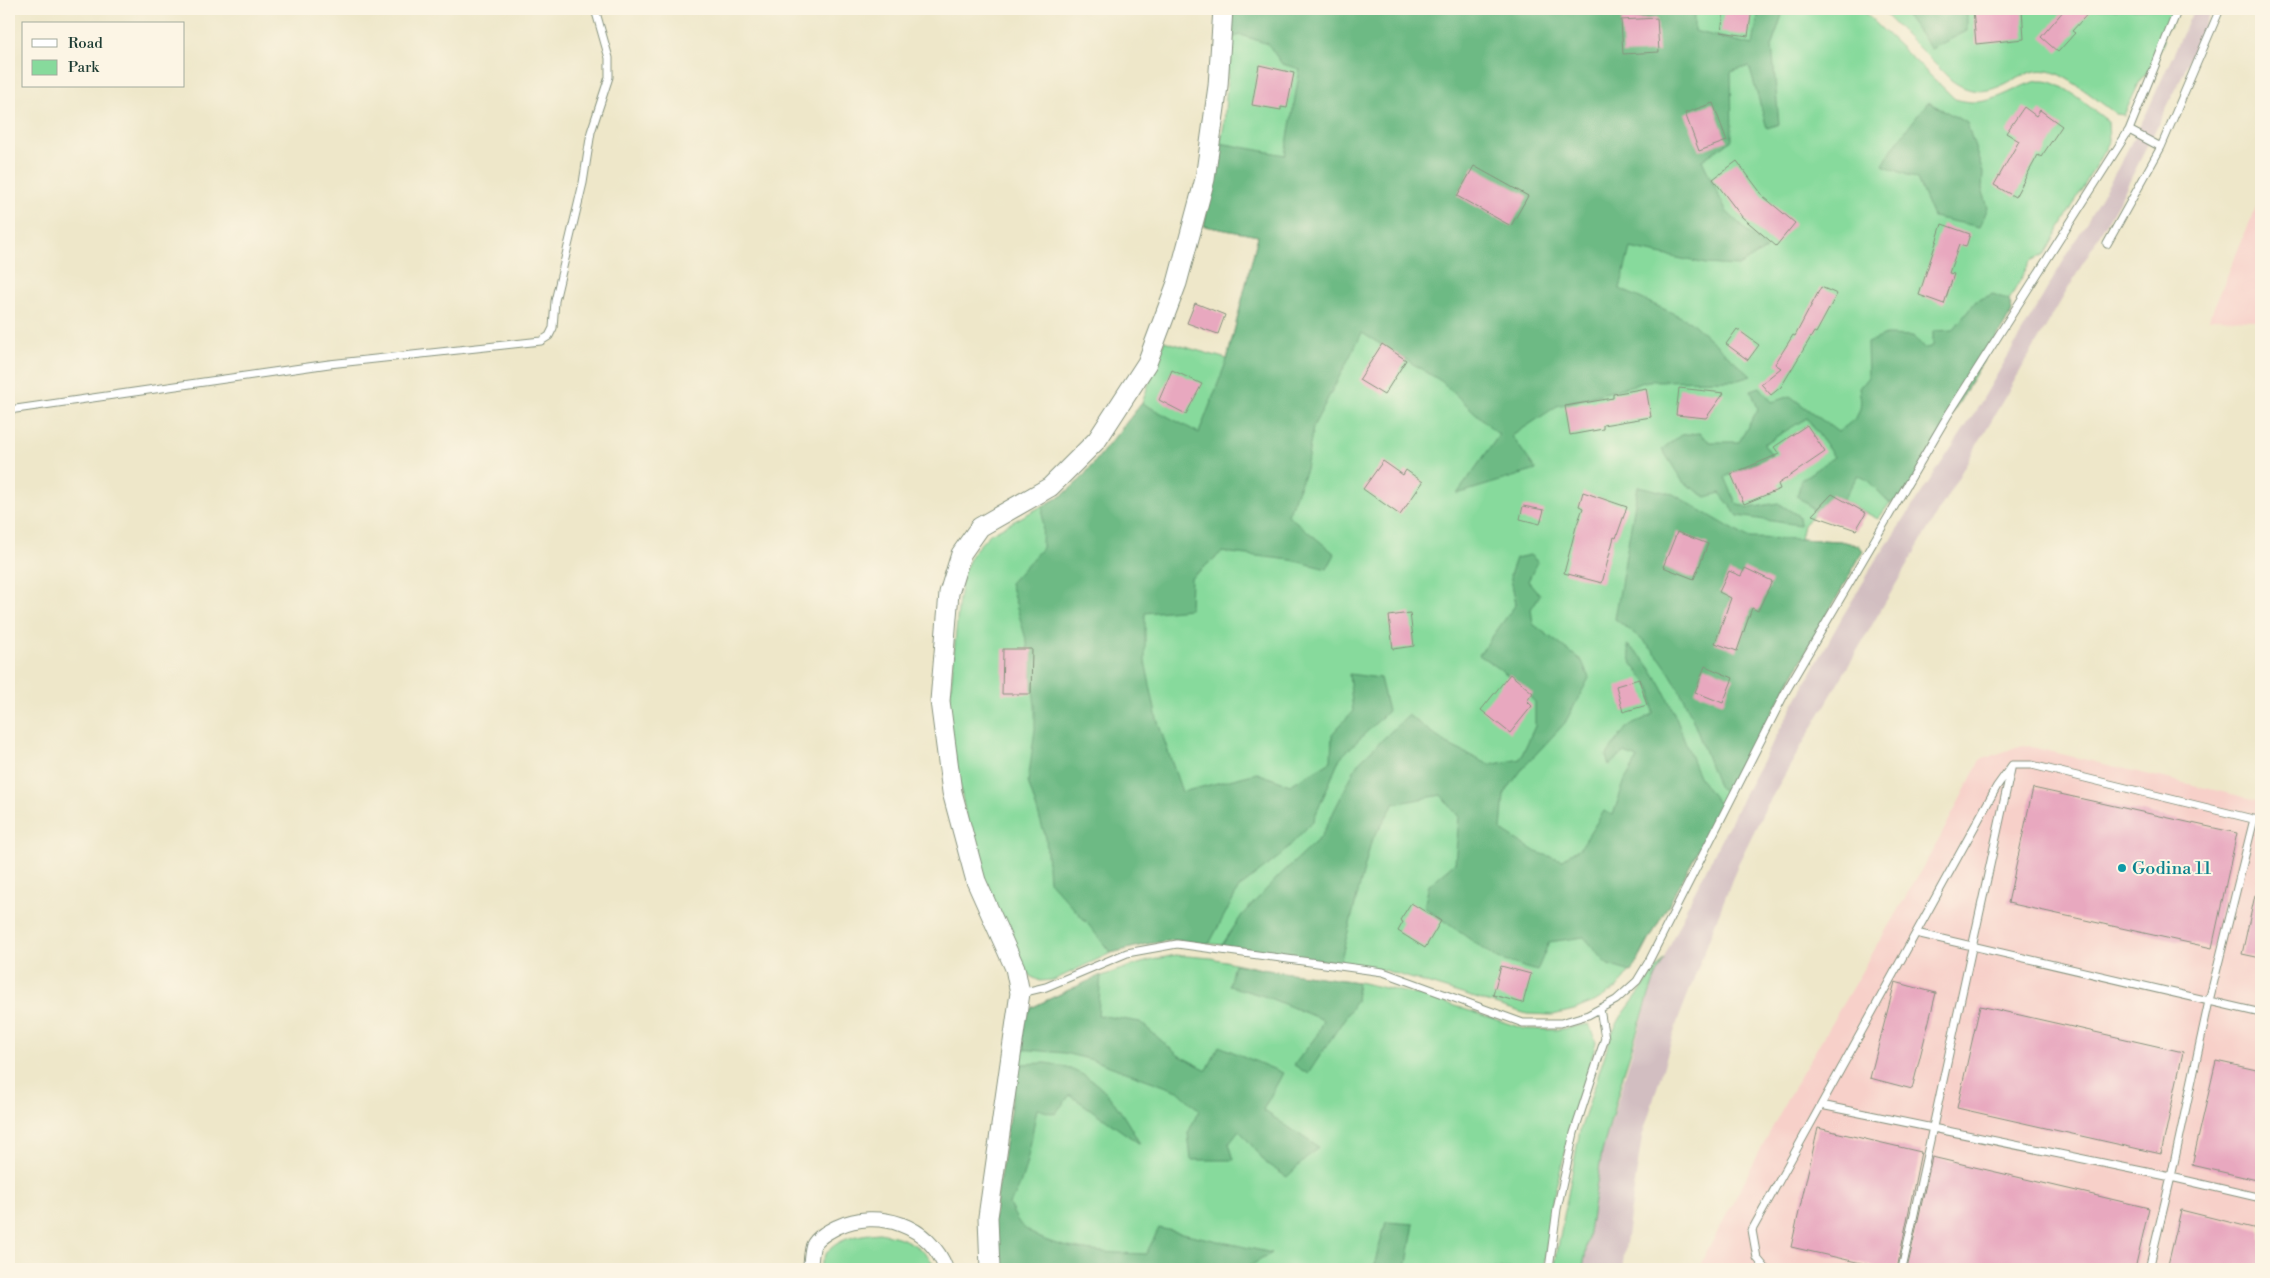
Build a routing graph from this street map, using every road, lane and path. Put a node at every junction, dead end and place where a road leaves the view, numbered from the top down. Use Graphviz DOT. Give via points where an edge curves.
graph roads {
  1 [pos="595,9"];
  2 [pos="1223,9"];
  3 [pos="2178,9"];
  4 [pos="2220,9"];
  5 [pos="2129,130"];
  6 [pos="2161,147"];
  7 [pos="2107,244"];
  8 [pos="9,410"];
  9 [pos="2012,765"];
  10 [pos="2257,820"];
  11 [pos="1916,933"];
  12 [pos="1972,945"];
  13 [pos="1020,993"];
  14 [pos="2209,1001"];
  15 [pos="1600,1009"];
  16 [pos="2261,1013"];
  17 [pos="1821,1105"];
  18 [pos="1933,1128"];
  19 [pos="2171,1177"];
  20 [pos="2261,1198"];
  21 [pos="810,1269"];
  22 [pos="946,1269"];
  23 [pos="990,1269"];
  24 [pos="1549,1269"];
  25 [pos="1766,1269"];
  26 [pos="1902,1269"];
  27 [pos="2148,1269"];
  1 -- 8 [label="lane" via="609,58 609,77 591,132 584,183 549,336 541,340 329,364"];
  2 -- 13 [label="street" via="1218,86 1205,179 1177,283 1147,363 1097,440 1050,487 980,527 961,554 949,593 940,702 952,792 976,881 1015,968"];
  3 -- 5 [label="lane"];
  4 -- 6 [label="lane"];
  5 -- 6 [label="lane"];
  5 -- 15 [label="lane" via="1948,415 1790,682 1637,981"];
  6 -- 7 [label="lane"];
  9 -- 10 [label="lane" via="2032,765"];
  9 -- 11 [label="lane" via="1997,786"];
  9 -- 12 [label="lane"];
  10 -- 14 [label="lane"];
  11 -- 12 [label="lane"];
  11 -- 17 [label="lane"];
  12 -- 14 [label="lane"];
  12 -- 18 [label="lane"];
  13 -- 15 [label="lane" via="1046,987 1128,952 1178,944 1382,972 1523,1023 1561,1024"];
  13 -- 23 [label="street" via="988,1217"];
  14 -- 16 [label="lane"];
  14 -- 19 [label="lane"];
  15 -- 24 [label="lane" via="1605,1038 1574,1133 1557,1209"];
  17 -- 18 [label="lane"];
  17 -- 25 [label="lane" via="1752,1230 1756,1258"];
  18 -- 19 [label="lane"];
  18 -- 26 [label="lane"];
  19 -- 20 [label="lane"];
  19 -- 27 [label="lane"];
  21 -- 22 [label="street" via="813,1246 822,1236 846,1222 861,1218 890,1221 924,1236 943,1259"];
}
